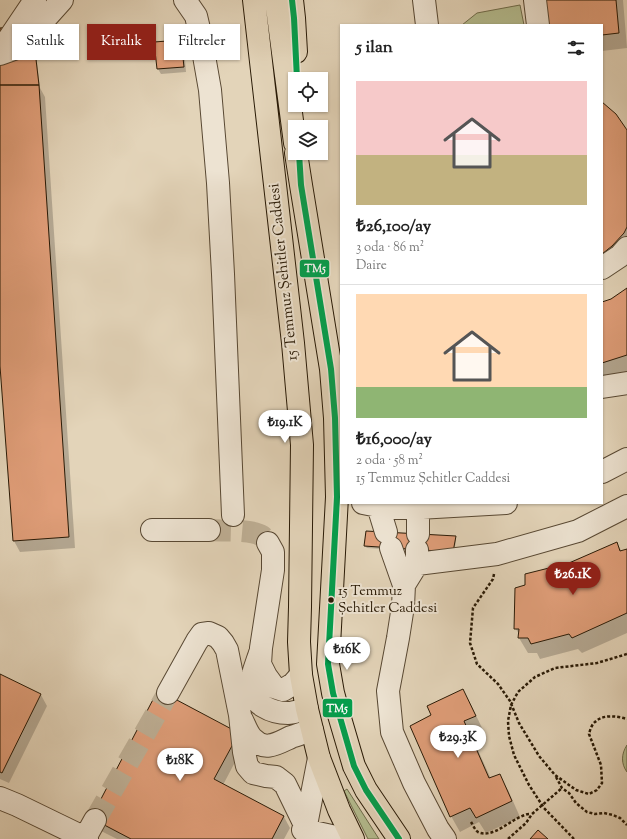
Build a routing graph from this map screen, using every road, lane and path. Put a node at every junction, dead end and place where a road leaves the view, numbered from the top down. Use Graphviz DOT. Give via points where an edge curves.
graph roads {
  1 [pos="35,0"];
  2 [pos="62,0"];
  3 [pos="185,0"];
  4 [pos="248,0"];
  5 [pos="254,0"];
  6 [pos="276,0"];
  7 [pos="292,0"];
  8 [pos="424,0"];
  9 [pos="535,0"];
  10 [pos="427,24"];
  11 [pos="538,24"];
  12 [pos="258,33"];
  13 [pos="0,53"];
  14 [pos="297,72"];
  15 [pos="292,120"];
  16 [pos="299,160"];
  17 [pos="627,248"];
  18 [pos="603,267"];
  19 [pos="627,383"];
  20 [pos="603,387"];
  21 [pos="627,459"];
  22 [pos="603,471"];
  23 [pos="339,498"];
  24 [pos="488,504"];
  25 [pos="370,505"];
  26 [pos="627,506"];
  27 [pos="418,508"];
  28 [pos="232,515"];
  29 [pos="152,530"];
  30 [pos="209,530"];
  31 [pos="268,543"];
  32 [pos="417,549"];
  33 [pos="497,554"];
  34 [pos="404,585"];
  35 [pos="261,648"];
  36 [pos="627,654"];
  37 [pos="301,675"];
  38 [pos="168,693"];
  39 [pos="511,705"];
  40 [pos="307,709"];
  41 [pos="240,715"];
  42 [pos="627,719"];
  43 [pos="312,730"];
  44 [pos="319,758"];
  45 [pos="555,775"];
  46 [pos="562,788"];
  47 [pos="0,798"];
  48 [pos="542,805"];
  49 [pos="532,814"];
  50 [pos="471,822"];
  51 [pos="627,825"];
  52 [pos="89,832"];
  53 [pos="302,832"];
  54 [pos="345,839"];
  55 [pos="354,839"];
  56 [pos="399,839"];
  57 [pos="445,839"];
  58 [pos="508,839"];
  59 [pos="574,839"];
  1 -- 13 [label="street"];
  2 -- 13 [label="street" via="27,39 14,49"];
  3 -- 28 [label="street" via="196,16 210,90 218,183"];
  4 -- 12 [label="main road"];
  5 -- 12 [label="main road"];
  6 -- 15 [label="main road"];
  7 -- 14 [label="main road"];
  8 -- 10 [label="street"];
  9 -- 11 [label="street"];
  12 -- 37 [label="main road, 15 Temmuz Şehitler Caddesi" via="302,445 299,642"];
  16 -- 23 [label="main road, 15 Temmuz Şehitler Caddesi" via="332,369"];
  17 -- 18 [label="street"];
  19 -- 20 [label="street"];
  21 -- 22 [label="street"];
  23 -- 56 [label="main road, 15 Temmuz Şehitler Caddesi" via="328,664 333,693 354,766 366,790"];
  24 -- 27 [label="street"];
  25 -- 27 [label="street"];
  25 -- 34 [label="street" via="389,540"];
  26 -- 33 [label="street" via="578,531"];
  27 -- 32 [label="street"];
  29 -- 30 [label="street"];
  31 -- 35 [label="street" via="273,552 273,570"];
  32 -- 33 [label="street"];
  32 -- 34 [label="street"];
  33 -- 39 [label="path" via="493,579 473,608 470,643 477,664 498,684"];
  34 -- 57 [label="street" via="403,606 388,691 392,732 414,783"];
  35 -- 37 [label="street" via="260,664 274,687 284,690"];
  35 -- 40 [label="street" via="251,686 253,695 259,703 273,711 289,713"];
  36 -- 39 [label="path" via="597,663 555,668 535,677 518,692"];
  37 -- 40 [label="main road, 15 Temmuz Şehitler Caddesi"];
  38 -- 41 [label="street" via="197,641 202,634 209,633 218,637 227,650"];
  39 -- 45 [label="path" via="539,756"];
  39 -- 48 [label="path" via="508,721 514,755"];
  40 -- 43 [label="main road, 15 Temmuz Şehitler Caddesi"];
  41 -- 43 [label="street" via="252,739 260,745 275,745"];
  41 -- 53 [label="street" via="246,766 253,773 276,776 285,784"];
  42 -- 45 [label="path" via="619,716 604,717 594,722 588,734 601,765 602,783 597,790 589,794 576,790"];
  43 -- 44 [label="main road, 15 Temmuz Şehitler Caddesi"];
  44 -- 53 [label="street" via="308,820"];
  44 -- 55 [label="main road, 15 Temmuz Şehitler Caddesi" via="339,810"];
  45 -- 46 [label="path"];
  46 -- 48 [label="path"];
  46 -- 51 [label="path" via="587,812 613,814"];
  47 -- 52 [label="street"];
  48 -- 49 [label="path"];
  48 -- 59 [label="path"];
  49 -- 50 [label="path" via="486,835 477,832"];
  49 -- 58 [label="path"];
  53 -- 54 [label="street"];
}
